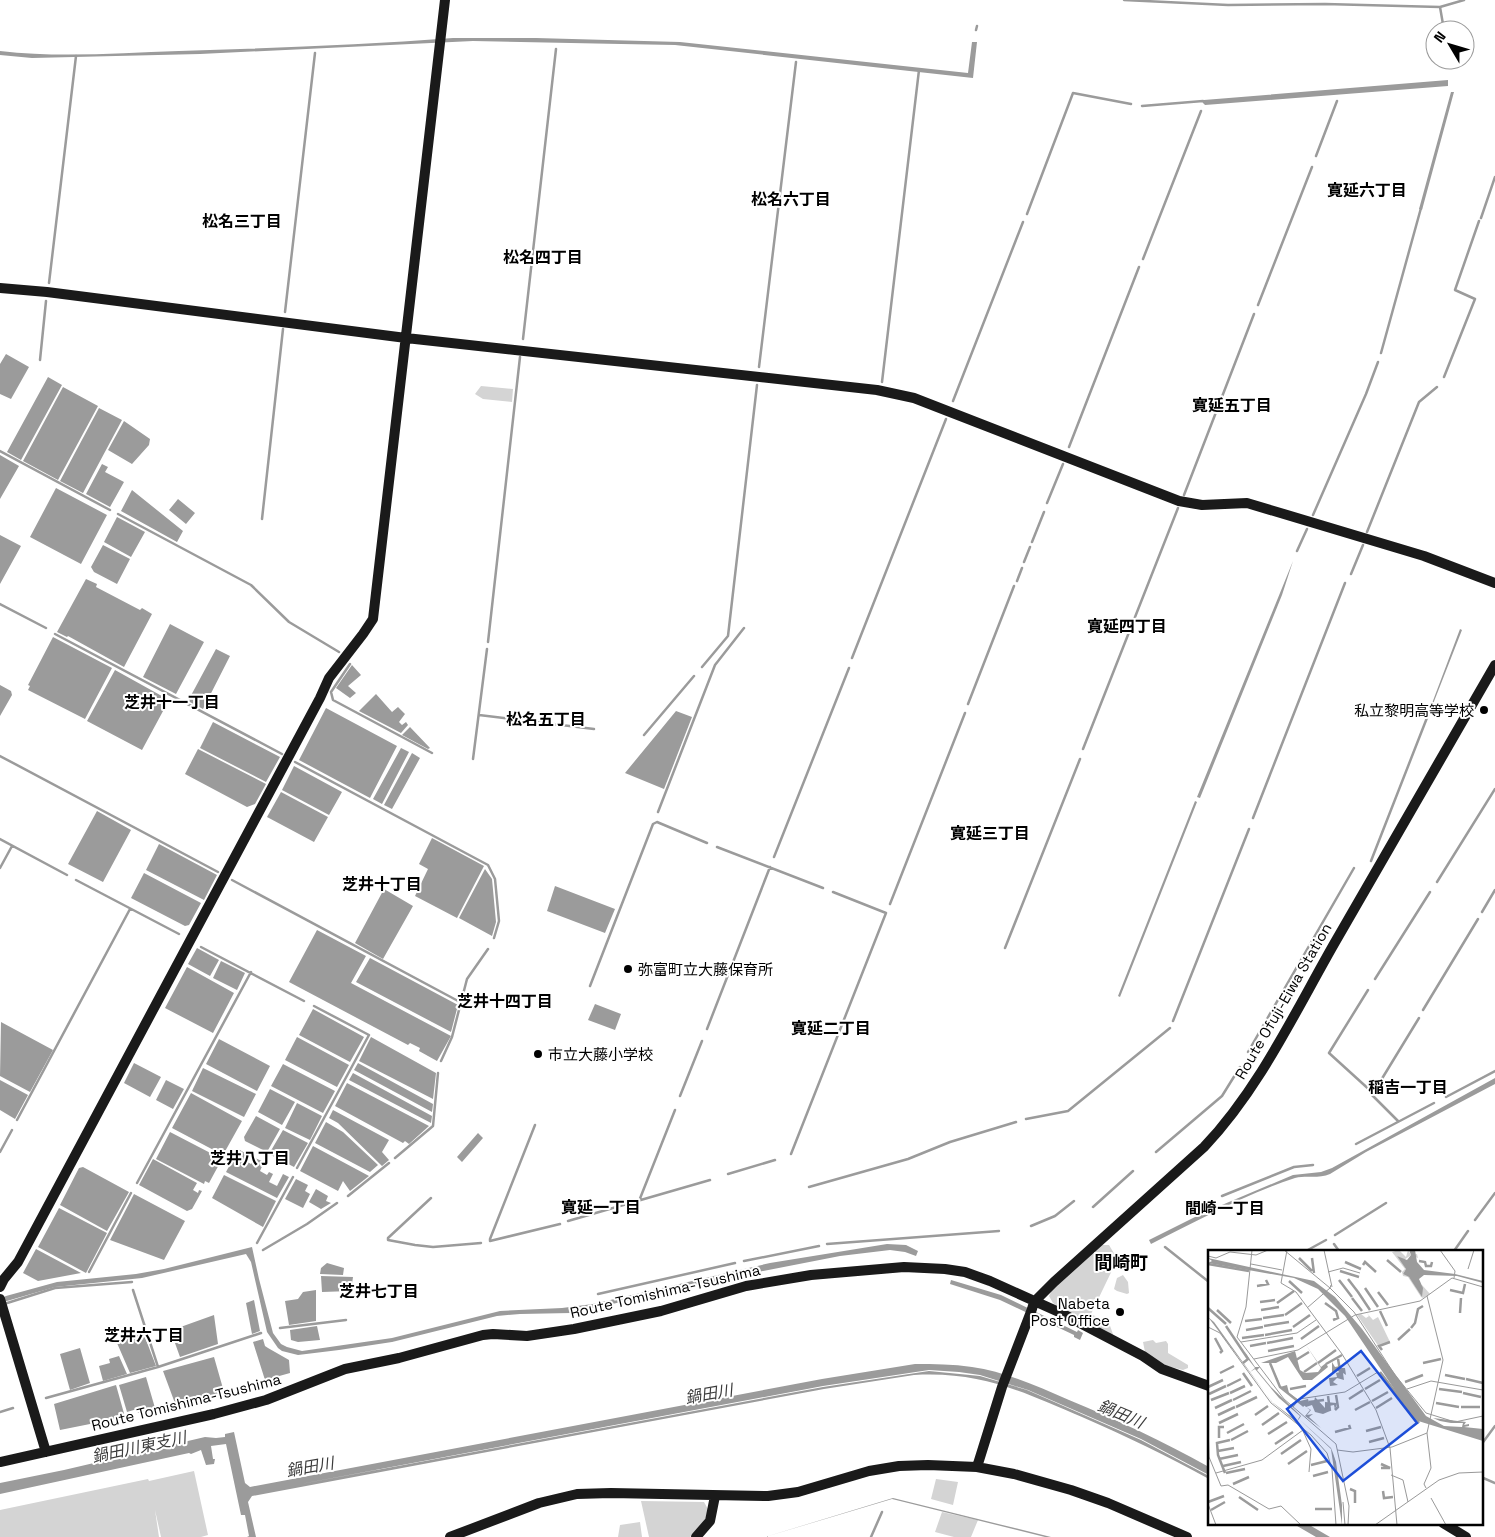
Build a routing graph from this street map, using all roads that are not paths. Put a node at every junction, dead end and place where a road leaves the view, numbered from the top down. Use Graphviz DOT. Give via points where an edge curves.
graph roads {
  1 [pos="445,0"];
  2 [pos="0,288"];
  3 [pos="406,338"];
  4 [pos="1495,583"];
  5 [pos="1495,666"];
  6 [pos="0,1287"];
  7 [pos="1,1303"];
  8 [pos="1032,1309"];
  9 [pos="1208,1386"];
  10 [pos="46,1452"];
  11 [pos="0,1462"];
  12 [pos="977,1467"];
  13 [pos="714,1496"];
  14 [pos="1444,1524"];
  15 [pos="450,1537"];
  16 [pos="696,1537"];
  17 [pos="1187,1537"];
  18 [pos="1466,1537"];
  1 -- 3 [label="street"];
  2 -- 3 [label="street"];
  3 -- 4 [label="street" via="877,390 914,398 1179,501 1202,505 1247,503 1424,556"];
  3 -- 6 [label="street" via="373,619 329,678 18,1262"];
  5 -- 8 [label="street, Route Ofuji-Eiwa Station" via="1261,1073 1226,1124 1054,1282"];
  7 -- 10 [label="street"];
  8 -- 9 [label="street, Route Tomishima-Tsushima" via="1078,1321 1162,1369"];
  8 -- 10 [label="street, Route Tomishima-Tsushima" via="990,1282 965,1272 945,1269 904,1268 803,1276 746,1286 660,1311 574,1329 528,1336 483,1335 345,1369 266,1400 214,1414"];
  8 -- 12 [label="street" via="1007,1372"];
  10 -- 11 [label="street, Route Tomishima-Tsushima"];
  12 -- 13 [label="street" via="898,1466 798,1492 768,1496"];
  12 -- 17 [label="street" via="1071,1490"];
  13 -- 15 [label="street" via="577,1494 539,1503"];
  13 -- 16 [label="street" via="710,1521"];
  14 -- 18 [label="street"];
}
